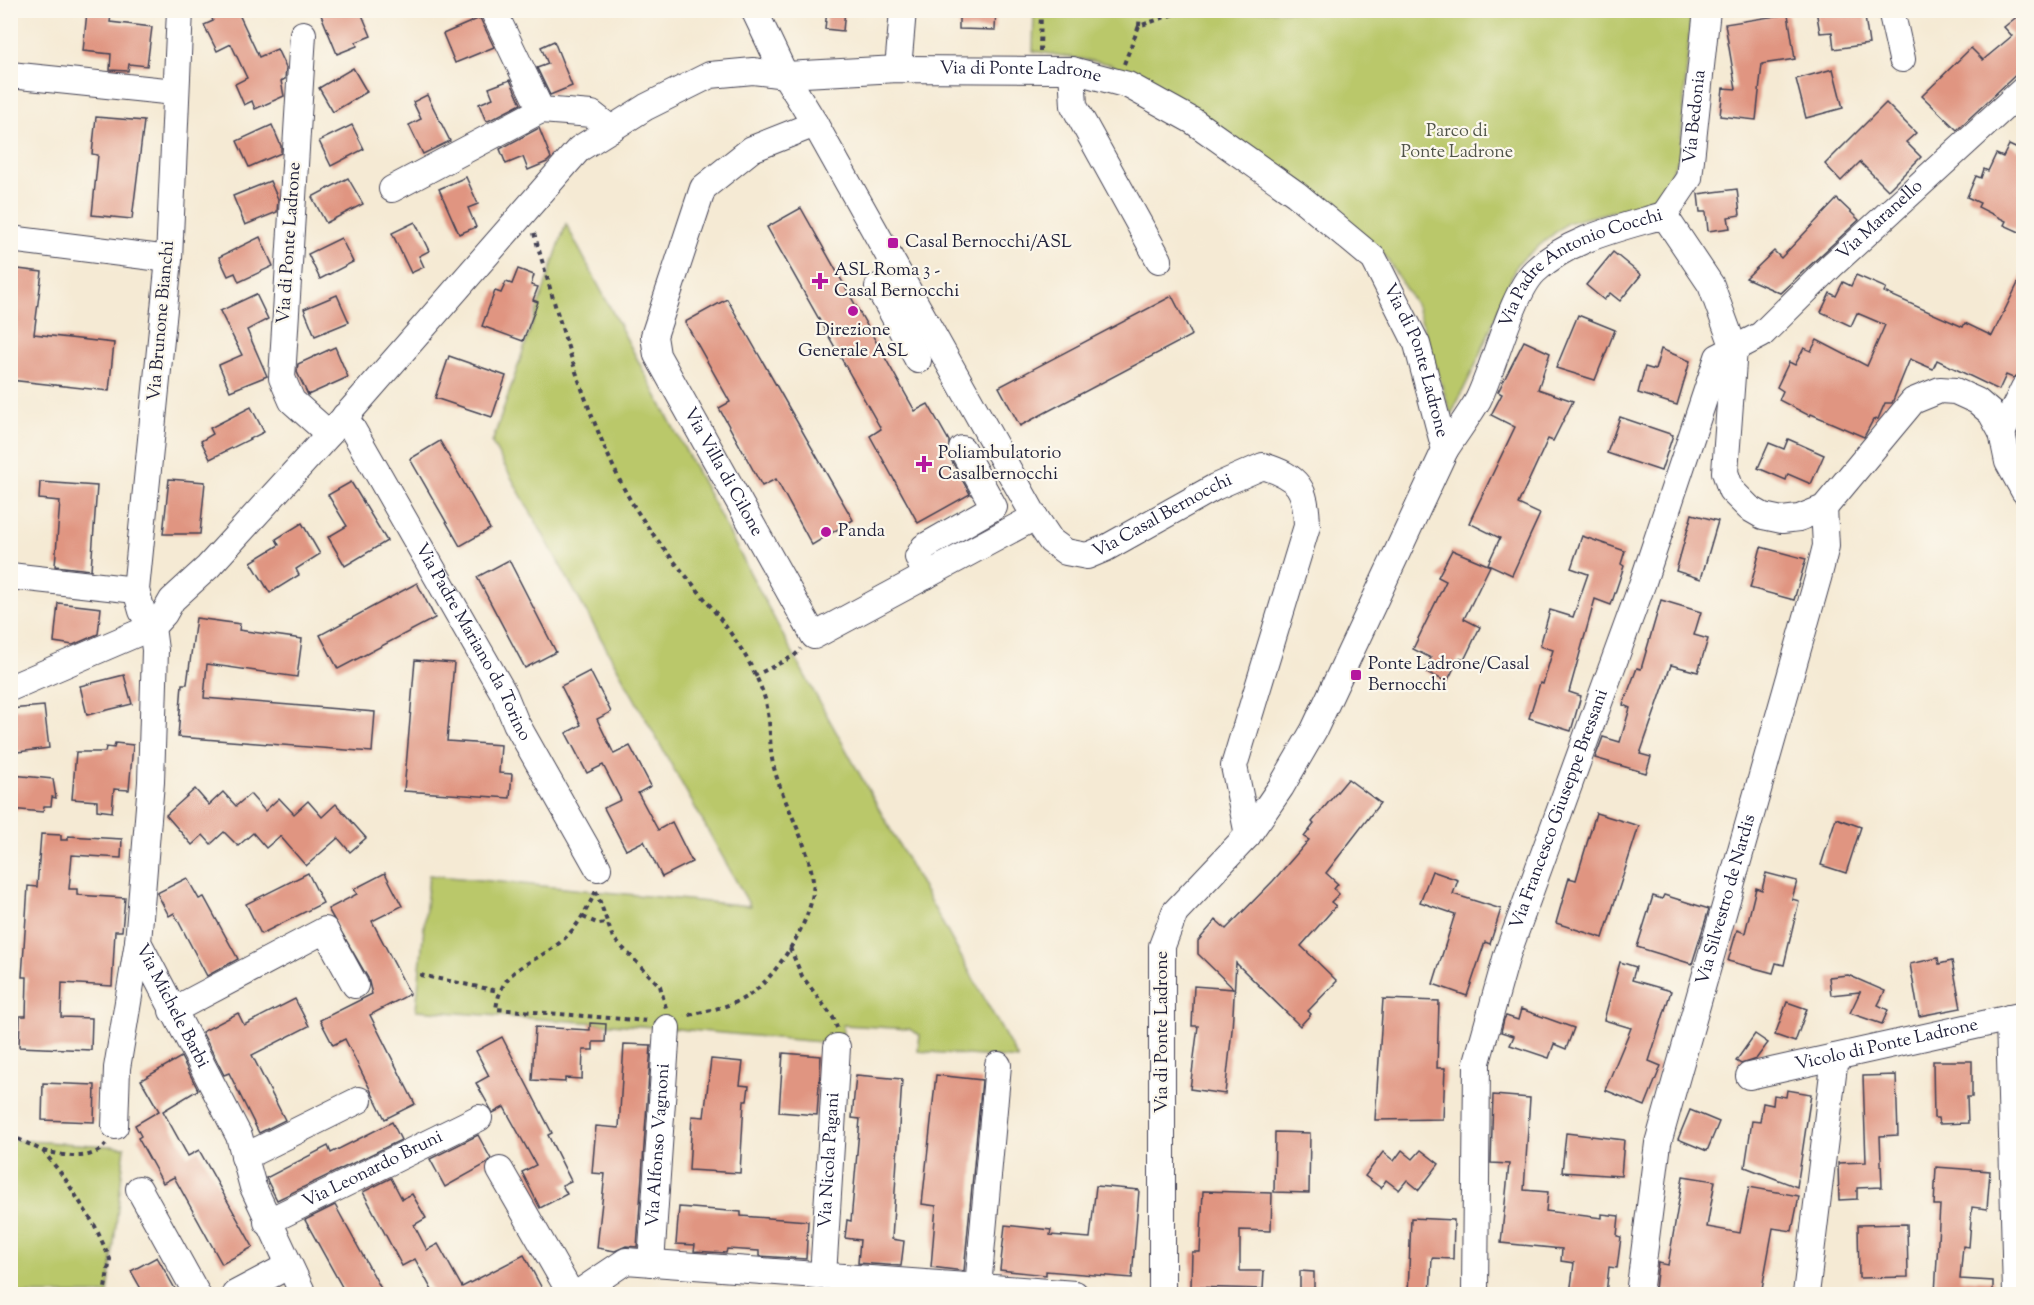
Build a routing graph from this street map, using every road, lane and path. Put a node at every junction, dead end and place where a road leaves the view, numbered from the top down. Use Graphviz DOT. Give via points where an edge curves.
graph roads {
  1 [pos="180,10"];
  2 [pos="493,10"];
  3 [pos="754,10"];
  4 [pos="903,10"];
  5 [pos="1041,10"];
  6 [pos="1140,10"];
  7 [pos="1186,10"];
  8 [pos="1707,10"];
  9 [pos="1891,10"];
  10 [pos="1139,26"];
  11 [pos="303,34"];
  12 [pos="1902,59"];
  13 [pos="898,69"];
  14 [pos="1040,70"];
  15 [pos="1072,70"];
  16 [pos="10,75"];
  17 [pos="785,75"];
  18 [pos="1118,82"];
  19 [pos="2024,88"];
  20 [pos="175,92"];
  21 [pos="541,110"];
  22 [pos="815,124"];
  23 [pos="611,129"];
  24 [pos="392,189"];
  25 [pos="527,208"];
  26 [pos="1664,215"];
  27 [pos="10,239"];
  28 [pos="169,259"];
  29 [pos="1159,260"];
  30 [pos="879,287"];
  31 [pos="1734,348"];
  32 [pos="918,360"];
  33 [pos="2024,388"];
  34 [pos="337,425"];
  35 [pos="2002,433"];
  36 [pos="962,450"];
  37 [pos="1445,450"];
  38 [pos="2024,491"];
  39 [pos="1824,508"];
  40 [pos="1035,517"];
  41 [pos="10,576"];
  42 [pos="926,576"];
  43 [pos="136,590"];
  44 [pos="152,627"];
  45 [pos="814,636"];
  46 [pos="754,676"];
  47 [pos="10,688"];
  48 [pos="1248,835"];
  49 [pos="598,867"];
  50 [pos="583,917"];
  51 [pos="606,923"];
  52 [pos="138,942"];
  53 [pos="790,947"];
  54 [pos="420,975"];
  55 [pos="355,985"];
  56 [pos="498,991"];
  57 [pos="172,1011"];
  58 [pos="2016,1016"];
  59 [pos="667,1024"];
  60 [pos="838,1040"];
  61 [pos="1835,1057"];
  62 [pos="998,1065"];
  63 [pos="1749,1076"];
  64 [pos="358,1100"];
  65 [pos="479,1118"];
  66 [pos="115,1126"];
  67 [pos="10,1135"];
  68 [pos="43,1151"];
  69 [pos="244,1157"];
  70 [pos="500,1170"];
  71 [pos="139,1189"];
  72 [pos="267,1221"];
  73 [pos="651,1263"];
  74 [pos="288,1266"];
  75 [pos="823,1276"];
  76 [pos="978,1287"];
  77 [pos="104,1294"];
  78 [pos="197,1294"];
  79 [pos="235,1294"];
  80 [pos="303,1294"];
  81 [pos="572,1294"];
  82 [pos="577,1294"];
  83 [pos="1074,1294"];
  84 [pos="1162,1294"];
  85 [pos="1475,1294"];
  86 [pos="1639,1294"];
  87 [pos="1806,1294"];
  88 [pos="2016,1294"];
  1 -- 20 [label="street, Via Brunone Bianchi"];
  2 -- 21 [label="street"];
  3 -- 17 [label="street, Via Casal Bernocchi"];
  4 -- 13 [label="street"];
  5 -- 14 [label="path"];
  6 -- 10 [label="path"];
  7 -- 10 [label="path"];
  8 -- 26 [label="street, Via Bedonia" via="1689,178"];
  9 -- 12 [label="street"];
  10 -- 18 [label="path"];
  11 -- 34 [label="street, Via di Ponte Ladrone" via="282,378 292,401"];
  13 -- 14 [label="street, Via di Ponte Ladrone"];
  13 -- 17 [label="street, Via di Ponte Ladrone"];
  14 -- 15 [label="street, Via di Ponte Ladrone"];
  15 -- 18 [label="street, Via di Ponte Ladrone"];
  15 -- 29 [label="street" via="1074,106"];
  16 -- 20 [label="street"];
  17 -- 22 [label="street, Via Casal Bernocchi"];
  17 -- 23 [label="street, Via di Ponte Ladrone" via="753,71 710,75"];
  18 -- 37 [label="street, Via di Ponte Ladrone" via="1193,121 1296,194 1374,259 1418,344"];
  19 -- 31 [label="street, Via Maranello" via="1761,335"];
  20 -- 28 [label="street, Via Brunone Bianchi"];
  21 -- 23 [label="street" via="592,114"];
  21 -- 24 [label="street"];
  22 -- 40 [label="street, Via Casal Bernocchi"];
  22 -- 45 [label="street, Via Villa di Cilone" via="752,149 703,188 654,336 657,355"];
  23 -- 25 [label="street, Via di Ponte Ladrone" via="579,149"];
  25 -- 34 [label="street, Via di Ponte Ladrone"];
  25 -- 46 [label="path" via="579,387 623,486 645,525 729,634"];
  26 -- 31 [label="street, Via Padre Antonio Cocchi" via="1711,285"];
  26 -- 37 [label="street, Via Padre Antonio Cocchi" via="1584,240 1533,272 1478,399"];
  27 -- 28 [label="street"];
  28 -- 43 [label="street, Via Brunone Bianchi"];
  30 -- 32 [label="street"];
  31 -- 39 [label="street, Via Padre Antonio Cocchi" via="1725,472 1731,490 1749,508 1782,520 1800,518"];
  31 -- 85 [label="street, Via Francesco Giuseppe Bressani" via="1718,357 1702,400 1643,582 1507,955 1477,1062"];
  33 -- 35 [label="street"];
  34 -- 44 [label="street, Via di Ponte Ladrone" via="208,567 172,600"];
  34 -- 49 [label="street, Via Padre Mariano da Torino" via="504,694 516,723"];
  35 -- 38 [label="street, Via Padre Antonio Cocchi" via="2008,462"];
  35 -- 39 [label="street, Via Padre Antonio Cocchi" via="1991,412 1955,391 1940,390 1913,401"];
  36 -- 42 [label="street" via="994,507 924,547 918,558"];
  37 -- 48 [label="street, Via di Ponte Ladrone" via="1314,730"];
  39 -- 86 [label="street, Via Silvestro de Nardis" via="1826,546 1818,578 1658,1143"];
  40 -- 42 [label="street"];
  40 -- 48 [label="street, Via Casal Bernocchi" via="1051,541 1066,552 1087,556 1215,487 1263,466 1289,474 1306,500 1306,526 1234,766"];
  41 -- 43 [label="street"];
  42 -- 45 [label="street"];
  43 -- 44 [label="street, Via Brunone Bianchi"];
  44 -- 47 [label="street"];
  44 -- 52 [label="street, Via Michele Barbi" via="155,650 151,782"];
  45 -- 46 [label="path" via="794,656"];
  46 -- 53 [label="path" via="768,711 775,770 814,883 813,900"];
  48 -- 84 [label="street, Via di Ponte Ladrone" via="1175,912 1162,946"];
  50 -- 51 [label="path"];
  50 -- 51 [label="path" via="596,891"];
  50 -- 56 [label="path" via="558,945 517,970"];
  51 -- 59 [label="path" via="613,939 660,986 666,1002"];
  52 -- 57 [label="street, Via Michele Barbi"];
  52 -- 66 [label="street" via="117,1068"];
  53 -- 59 [label="path" via="773,973 747,997"];
  53 -- 60 [label="path" via="802,976 834,1019"];
  54 -- 56 [label="path"];
  55 -- 57 [label="street" via="325,930"];
  56 -- 59 [label="path" via="496,1009"];
  57 -- 69 [label="street, Via Michele Barbi" via="239,1136"];
  58 -- 61 [label="street, Vicolo di Ponte Ladrone"];
  58 -- 88 [label="street"];
  59 -- 73 [label="street, Via Alfonso Vagnoni"];
  60 -- 75 [label="street, Via Nicola Pagani"];
  61 -- 63 [label="street, Vicolo di Ponte Ladrone"];
  61 -- 87 [label="street"];
  62 -- 76 [label="street"];
  64 -- 69 [label="street"];
  65 -- 72 [label="street, Via Leonardo Bruni"];
  66 -- 68 [label="path" via="105,1146 93,1155"];
  67 -- 68 [label="path"];
  68 -- 77 [label="path" via="95,1226 110,1259"];
  69 -- 72 [label="street, Via Michele Barbi"];
  70 -- 81 [label="street"];
  71 -- 78 [label="street"];
  72 -- 74 [label="street, Via Michele Barbi"];
  73 -- 75 [label="street"];
  73 -- 82 [label="street" via="626,1261"];
  74 -- 79 [label="street"];
  74 -- 80 [label="street, Via Michele Barbi"];
  75 -- 76 [label="street"];
  76 -- 83 [label="street"];
}
